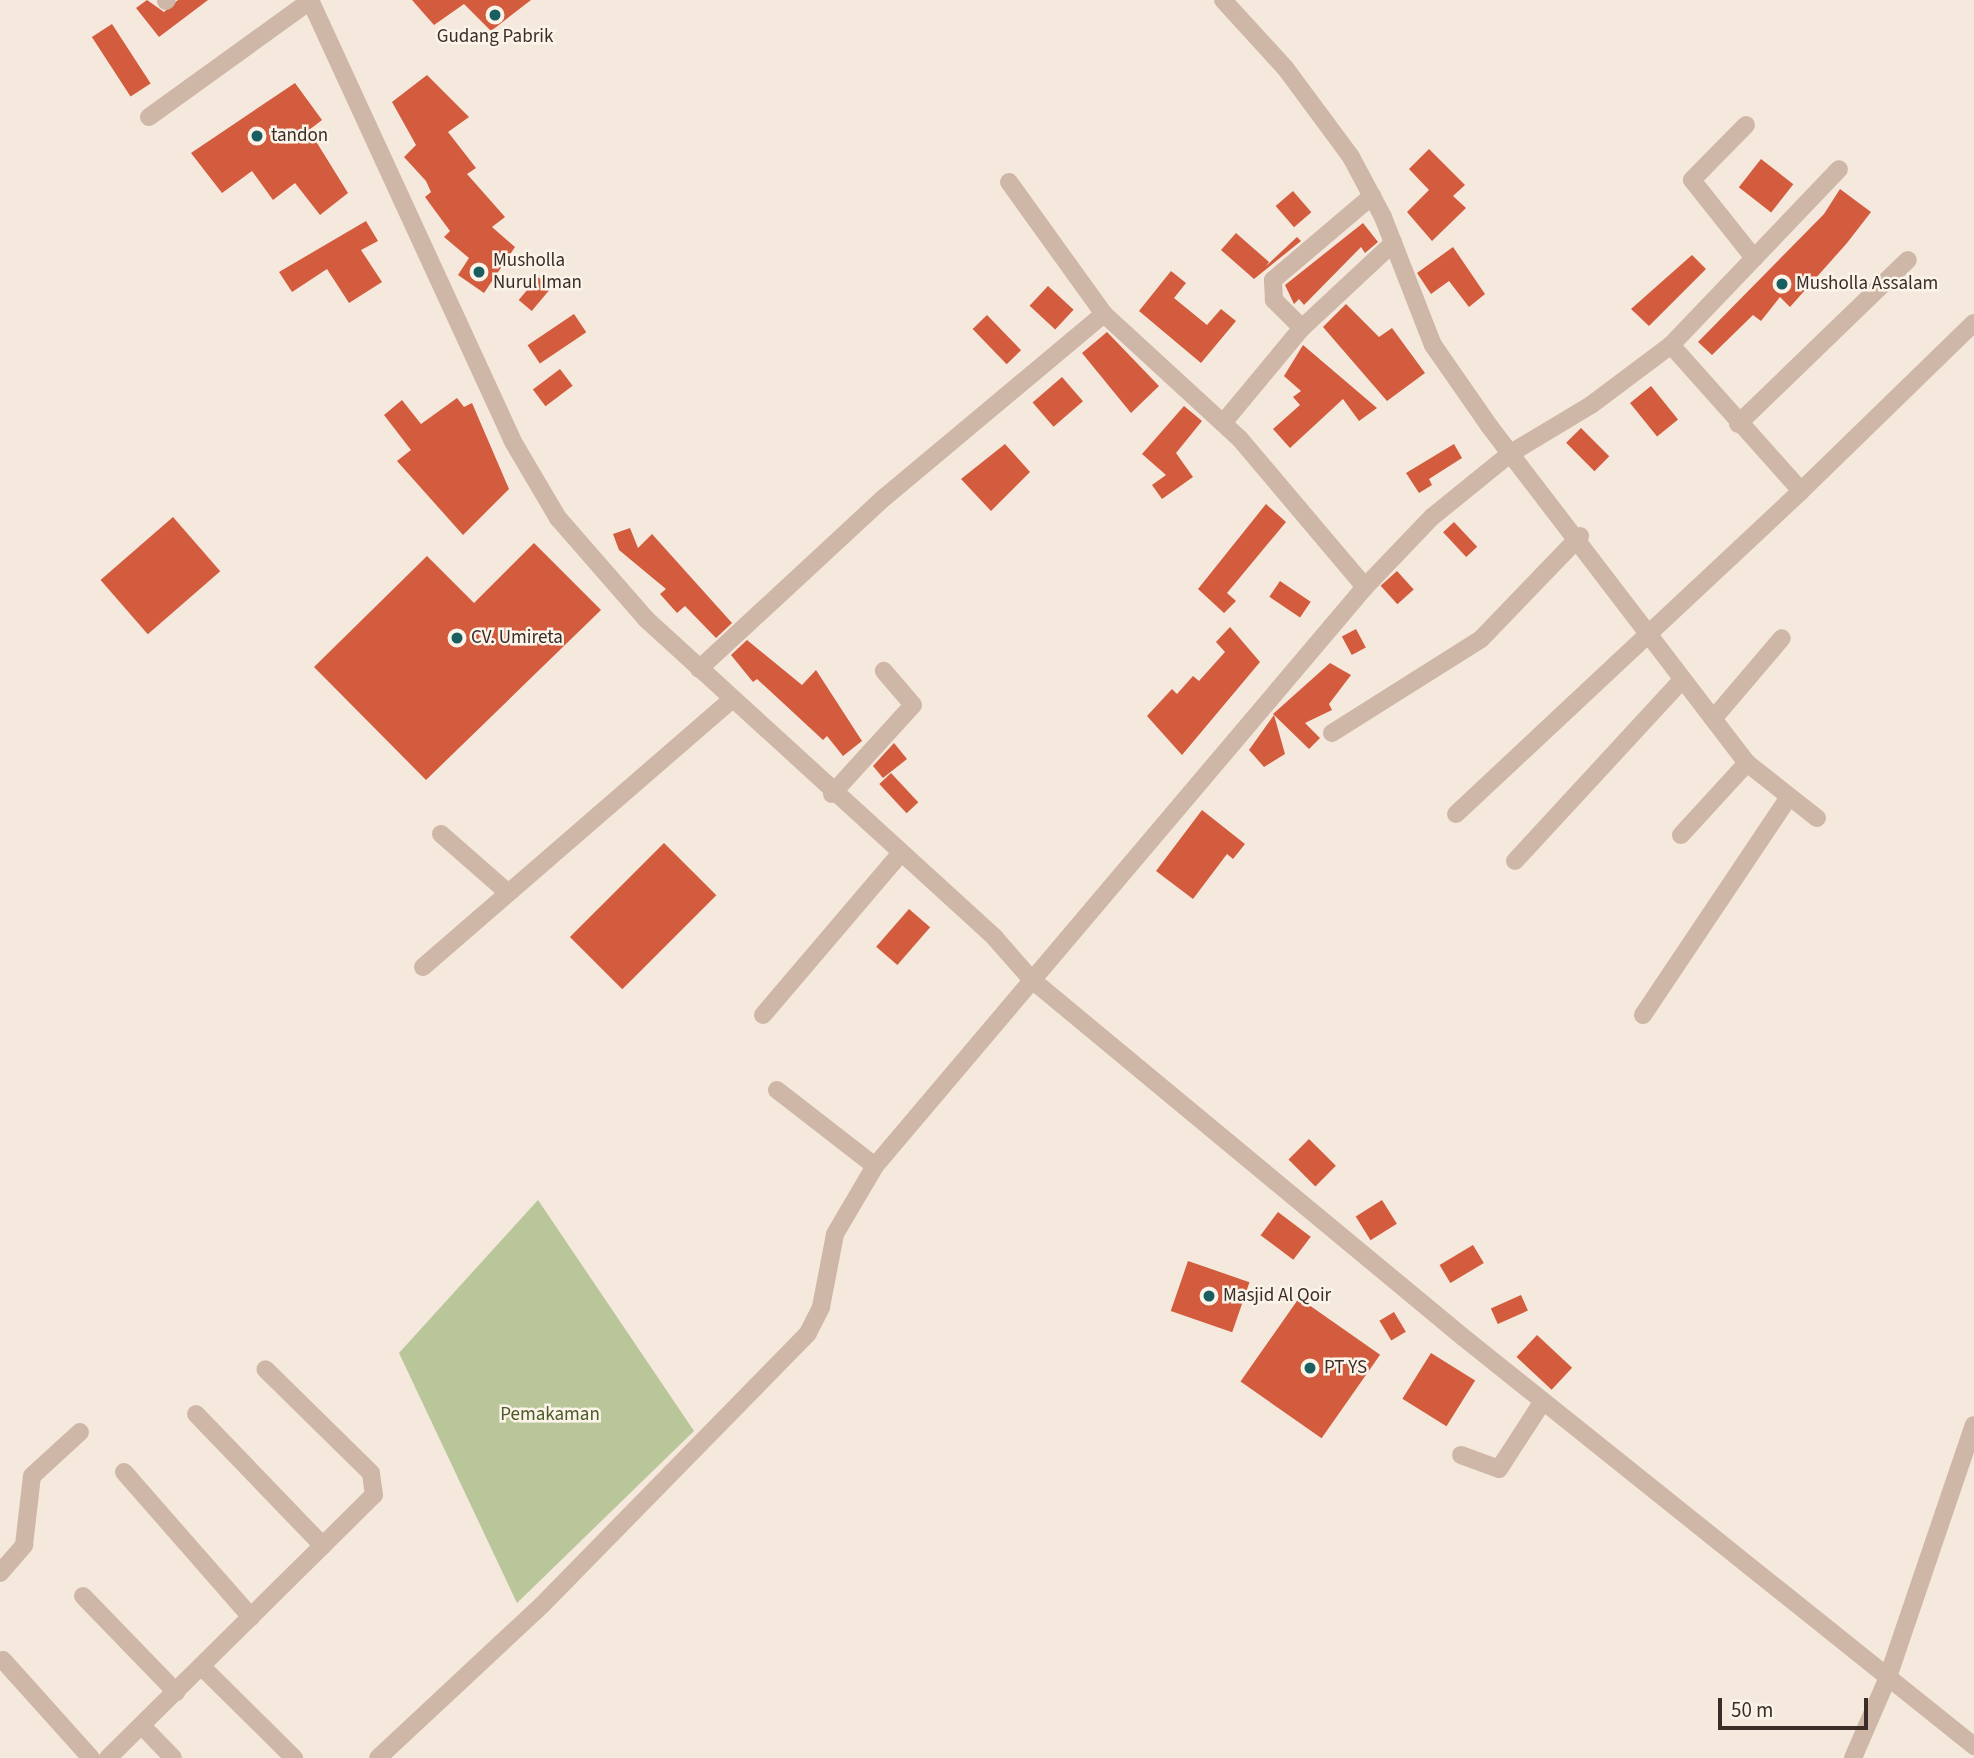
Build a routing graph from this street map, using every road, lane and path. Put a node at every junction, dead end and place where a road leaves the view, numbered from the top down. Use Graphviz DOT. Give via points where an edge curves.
graph roads {
  1 [pos="1223,0"];
  2 [pos="310,1"];
  3 [pos="149,117"];
  4 [pos="1746,125"];
  5 [pos="1839,169"];
  6 [pos="1009,182"];
  7 [pos="1372,196"];
  8 [pos="1393,243"];
  9 [pos="1754,258"];
  10 [pos="1908,260"];
  11 [pos="1104,314"];
  12 [pos="1974,323"];
  13 [pos="1302,328"];
  14 [pos="1671,345"];
  15 [pos="1223,423"];
  16 [pos="1738,424"];
  17 [pos="1511,453"];
  18 [pos="1801,491"];
  19 [pos="1580,537"];
  20 [pos="1365,587"];
  21 [pos="1648,636"];
  22 [pos="1782,638"];
  23 [pos="699,669"];
  24 [pos="884,671"];
  25 [pos="1680,682"];
  26 [pos="731,700"];
  27 [pos="1713,719"];
  28 [pos="1332,733"];
  29 [pos="1747,763"];
  30 [pos="832,794"];
  31 [pos="1789,797"];
  32 [pos="1456,814"];
  33 [pos="1817,818"];
  34 [pos="441,834"];
  35 [pos="1681,835"];
  36 [pos="900,854"];
  37 [pos="1515,861"];
  38 [pos="505,890"];
  39 [pos="423,967"];
  40 [pos="1031,979"];
  41 [pos="763,1015"];
  42 [pos="1643,1015"];
  43 [pos="777,1090"];
  44 [pos="874,1166"];
  45 [pos="265,1370"];
  46 [pos="1543,1401"];
  47 [pos="196,1414"];
  48 [pos="1974,1425"];
  49 [pos="80,1432"];
  50 [pos="1461,1455"];
  51 [pos="124,1472"];
  52 [pos="323,1546"];
  53 [pos="0,1573"];
  54 [pos="83,1596"];
  55 [pos="251,1617"];
  56 [pos="4,1660"];
  57 [pos="201,1666"];
  58 [pos="1888,1677"];
  59 [pos="176,1692"];
  60 [pos="143,1727"];
  61 [pos="1974,1746"];
  62 [pos="91,1758"];
  63 [pos="108,1758"];
  64 [pos="173,1758"];
  65 [pos="294,1758"];
  66 [pos="378,1758"];
  67 [pos="1853,1758"];
  1 -- 7 [label="street" via="1286,69"];
  2 -- 3 [label="street"];
  2 -- 23 [label="street" via="355,93 370,141 526,464 579,542"];
  4 -- 9 [label="street" via="1692,180"];
  5 -- 9 [label="street"];
  6 -- 11 [label="street"];
  7 -- 8 [label="street"];
  7 -- 13 [label="street" via="1273,280 1272,296"];
  8 -- 13 [label="street"];
  8 -- 17 [label="street" via="1433,345"];
  9 -- 14 [label="street"];
  10 -- 16 [label="street"];
  11 -- 15 [label="street"];
  11 -- 23 [label="street" via="885,497"];
  12 -- 18 [label="street"];
  13 -- 15 [label="street"];
  14 -- 16 [label="street"];
  14 -- 17 [label="street" via="1591,405"];
  15 -- 20 [label="street"];
  16 -- 18 [label="street"];
  17 -- 19 [label="street"];
  17 -- 20 [label="street" via="1432,517"];
  18 -- 21 [label="street"];
  19 -- 21 [label="street"];
  19 -- 28 [label="street" via="1481,639"];
  20 -- 40 [label="street"];
  21 -- 25 [label="street"];
  21 -- 32 [label="street"];
  22 -- 27 [label="street"];
  23 -- 26 [label="street"];
  24 -- 30 [label="street" via="912,696 912,707"];
  25 -- 27 [label="street"];
  25 -- 37 [label="street"];
  26 -- 30 [label="street"];
  26 -- 38 [label="street"];
  27 -- 29 [label="street"];
  29 -- 31 [label="street"];
  29 -- 35 [label="street"];
  30 -- 36 [label="street"];
  31 -- 33 [label="street"];
  31 -- 42 [label="street"];
  34 -- 38 [label="street"];
  36 -- 40 [label="street"];
  36 -- 41 [label="street"];
  38 -- 39 [label="street"];
  40 -- 44 [label="street"];
  40 -- 46 [label="street"];
  43 -- 44 [label="street"];
  44 -- 66 [label="street" via="835,1234 821,1307 807,1333 542,1605"];
  45 -- 52 [label="street" via="376,1482 371,1500"];
  46 -- 50 [label="street" via="1499,1469"];
  46 -- 58 [label="street"];
  47 -- 52 [label="street"];
  48 -- 58 [label="street"];
  49 -- 53 [label="street" via="32,1476 24,1545"];
  51 -- 55 [label="street"];
  52 -- 55 [label="street"];
  54 -- 59 [label="street"];
  55 -- 57 [label="street"];
  56 -- 62 [label="street"];
  57 -- 59 [label="street"];
  57 -- 65 [label="street"];
  58 -- 61 [label="street"];
  58 -- 67 [label="street"];
  59 -- 60 [label="street"];
  60 -- 63 [label="street"];
  60 -- 64 [label="street"];
}
